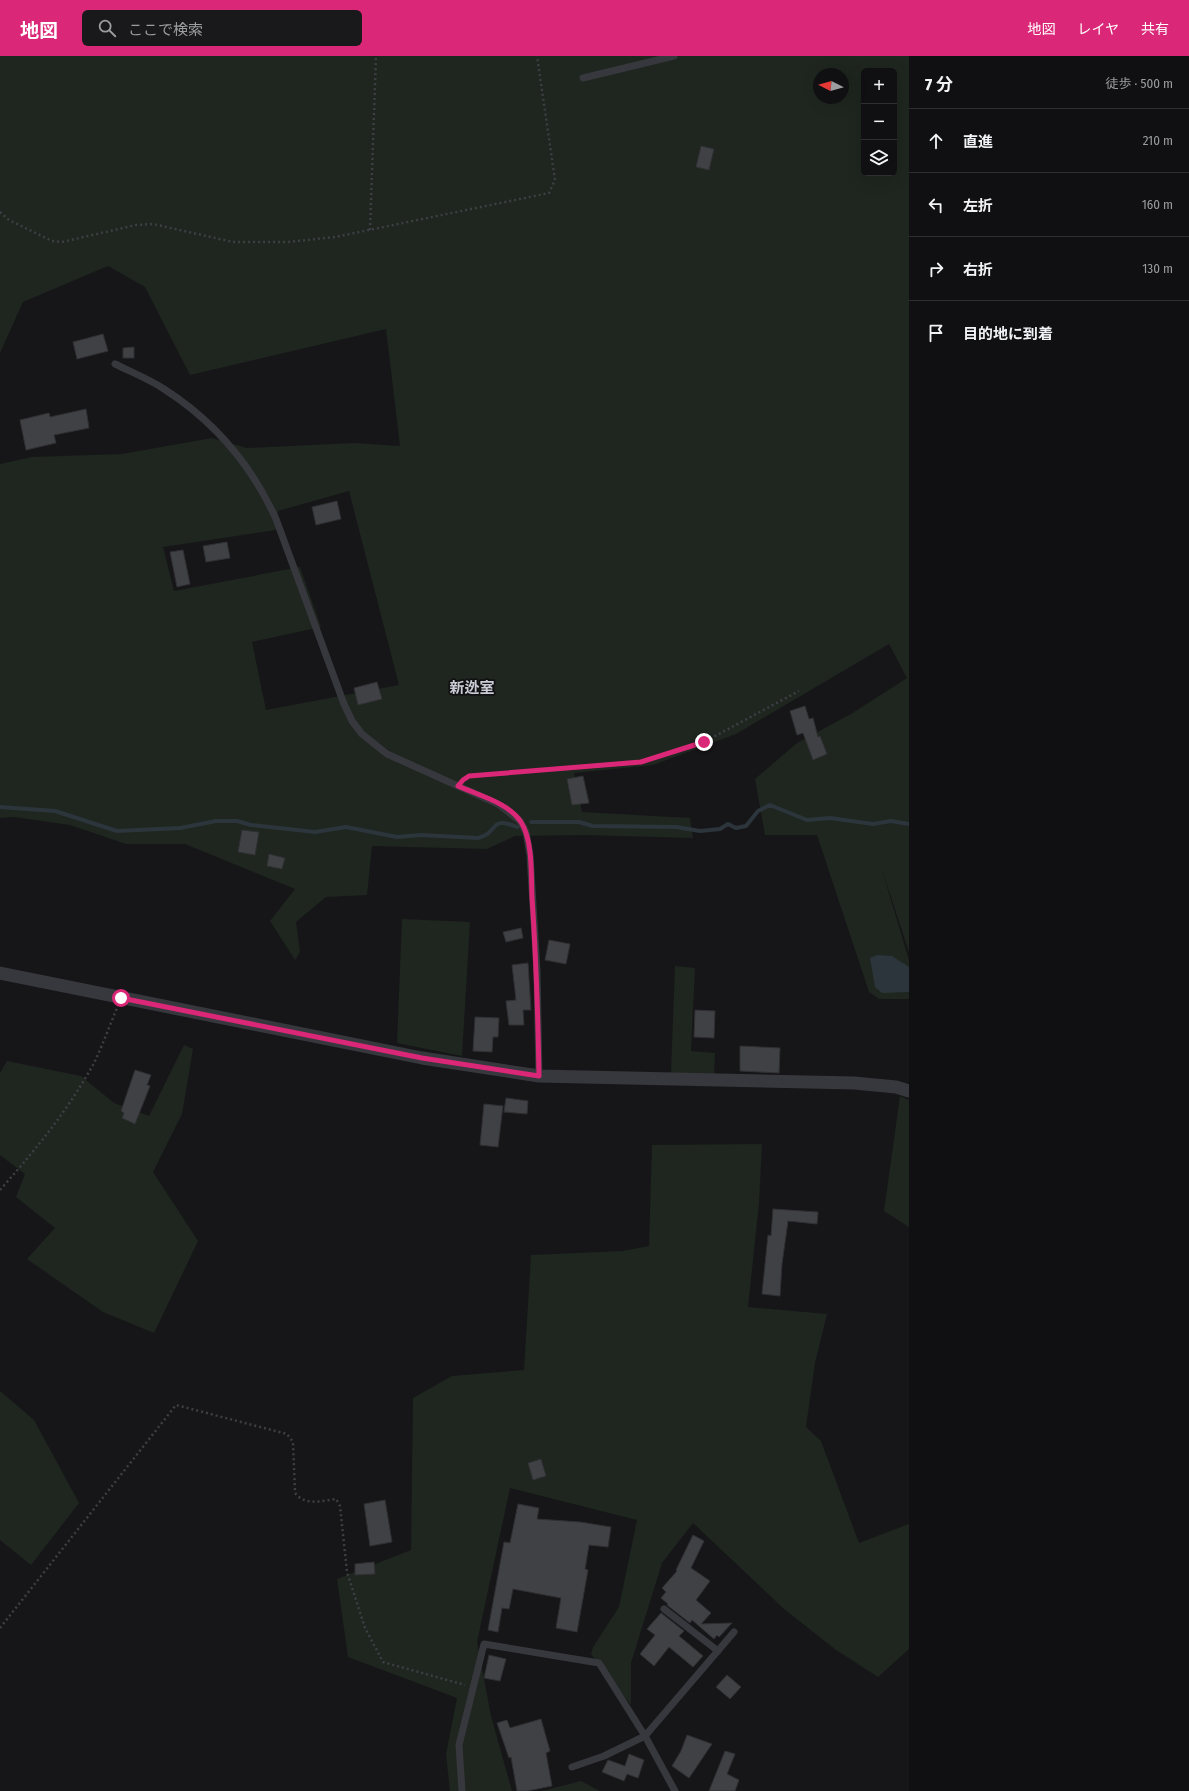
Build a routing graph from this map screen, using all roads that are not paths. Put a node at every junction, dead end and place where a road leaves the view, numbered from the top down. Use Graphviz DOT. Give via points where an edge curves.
graph roads {
  1 [pos="674,56"];
  2 [pos="583,78"];
  3 [pos="115,364"];
  4 [pos="0,973"];
  5 [pos="539,1076"];
  6 [pos="909,1091"];
  7 [pos="664,1609"];
  8 [pos="734,1632"];
  9 [pos="718,1651"];
  10 [pos="646,1736"];
  11 [pos="572,1767"];
  12 [pos="462,1791"];
  13 [pos="675,1791"];
  1 -- 2 [label="lane"];
  3 -- 5 [label="lane" via="164,388 209,424 226,440 254,479 268,500 276,519 344,704 362,734 387,754 498,804 520,821 526,832 530,855 537,971"];
  4 -- 5 [label="street" via="422,1058"];
  5 -- 6 [label="street" via="854,1083 896,1087"];
  7 -- 9 [label="lane"];
  8 -- 9 [label="lane"];
  9 -- 10 [label="lane"];
  10 -- 11 [label="lane" via="604,1756"];
  10 -- 12 [label="lane" via="599,1663 484,1644 459,1745"];
  10 -- 13 [label="lane"];
}
